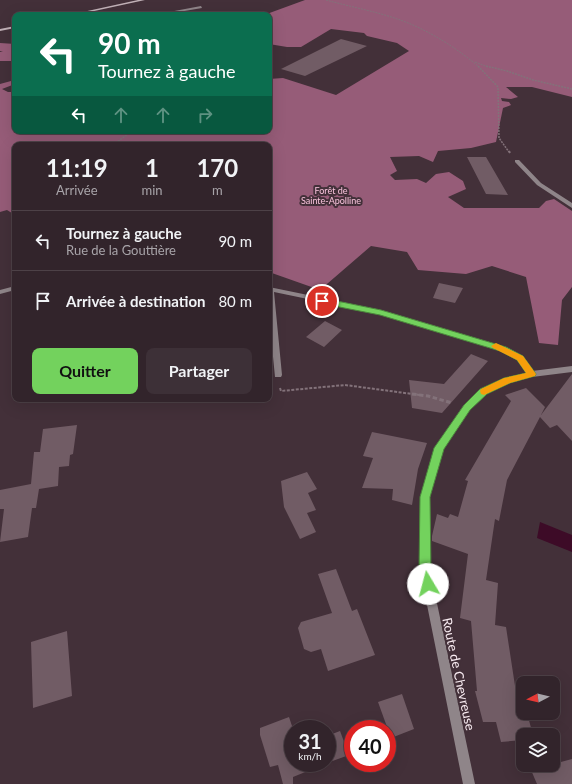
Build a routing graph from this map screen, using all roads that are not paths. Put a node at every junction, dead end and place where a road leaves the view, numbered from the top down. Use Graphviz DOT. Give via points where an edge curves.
graph roads {
  1 [pos="143,0"];
  2 [pos="201,8"];
  3 [pos="85,12"];
  4 [pos="175,12"];
  5 [pos="12,28"];
  6 [pos="0,30"];
  7 [pos="517,161"];
  8 [pos="572,206"];
  9 [pos="12,289"];
  10 [pos="272,289"];
  11 [pos="0,292"];
  12 [pos="272,320"];
  13 [pos="572,369"];
  14 [pos="532,374"];
  15 [pos="278,375"];
  16 [pos="469,784"];
  1 -- 3 [label="main road"];
  2 -- 4 [label="street"];
  5 -- 6 [label="main road"];
  7 -- 8 [label="street" via="539,184"];
  9 -- 11 [label="street"];
  10 -- 14 [label="street" via="381,312 503,349 520,358"];
  12 -- 15 [label="street"];
  13 -- 14 [label="street, Route de Chevreuse"];
  14 -- 16 [label="street, Route de Chevreuse" via="507,381 484,392 467,407 439,448 425,497 425,570"];
}
